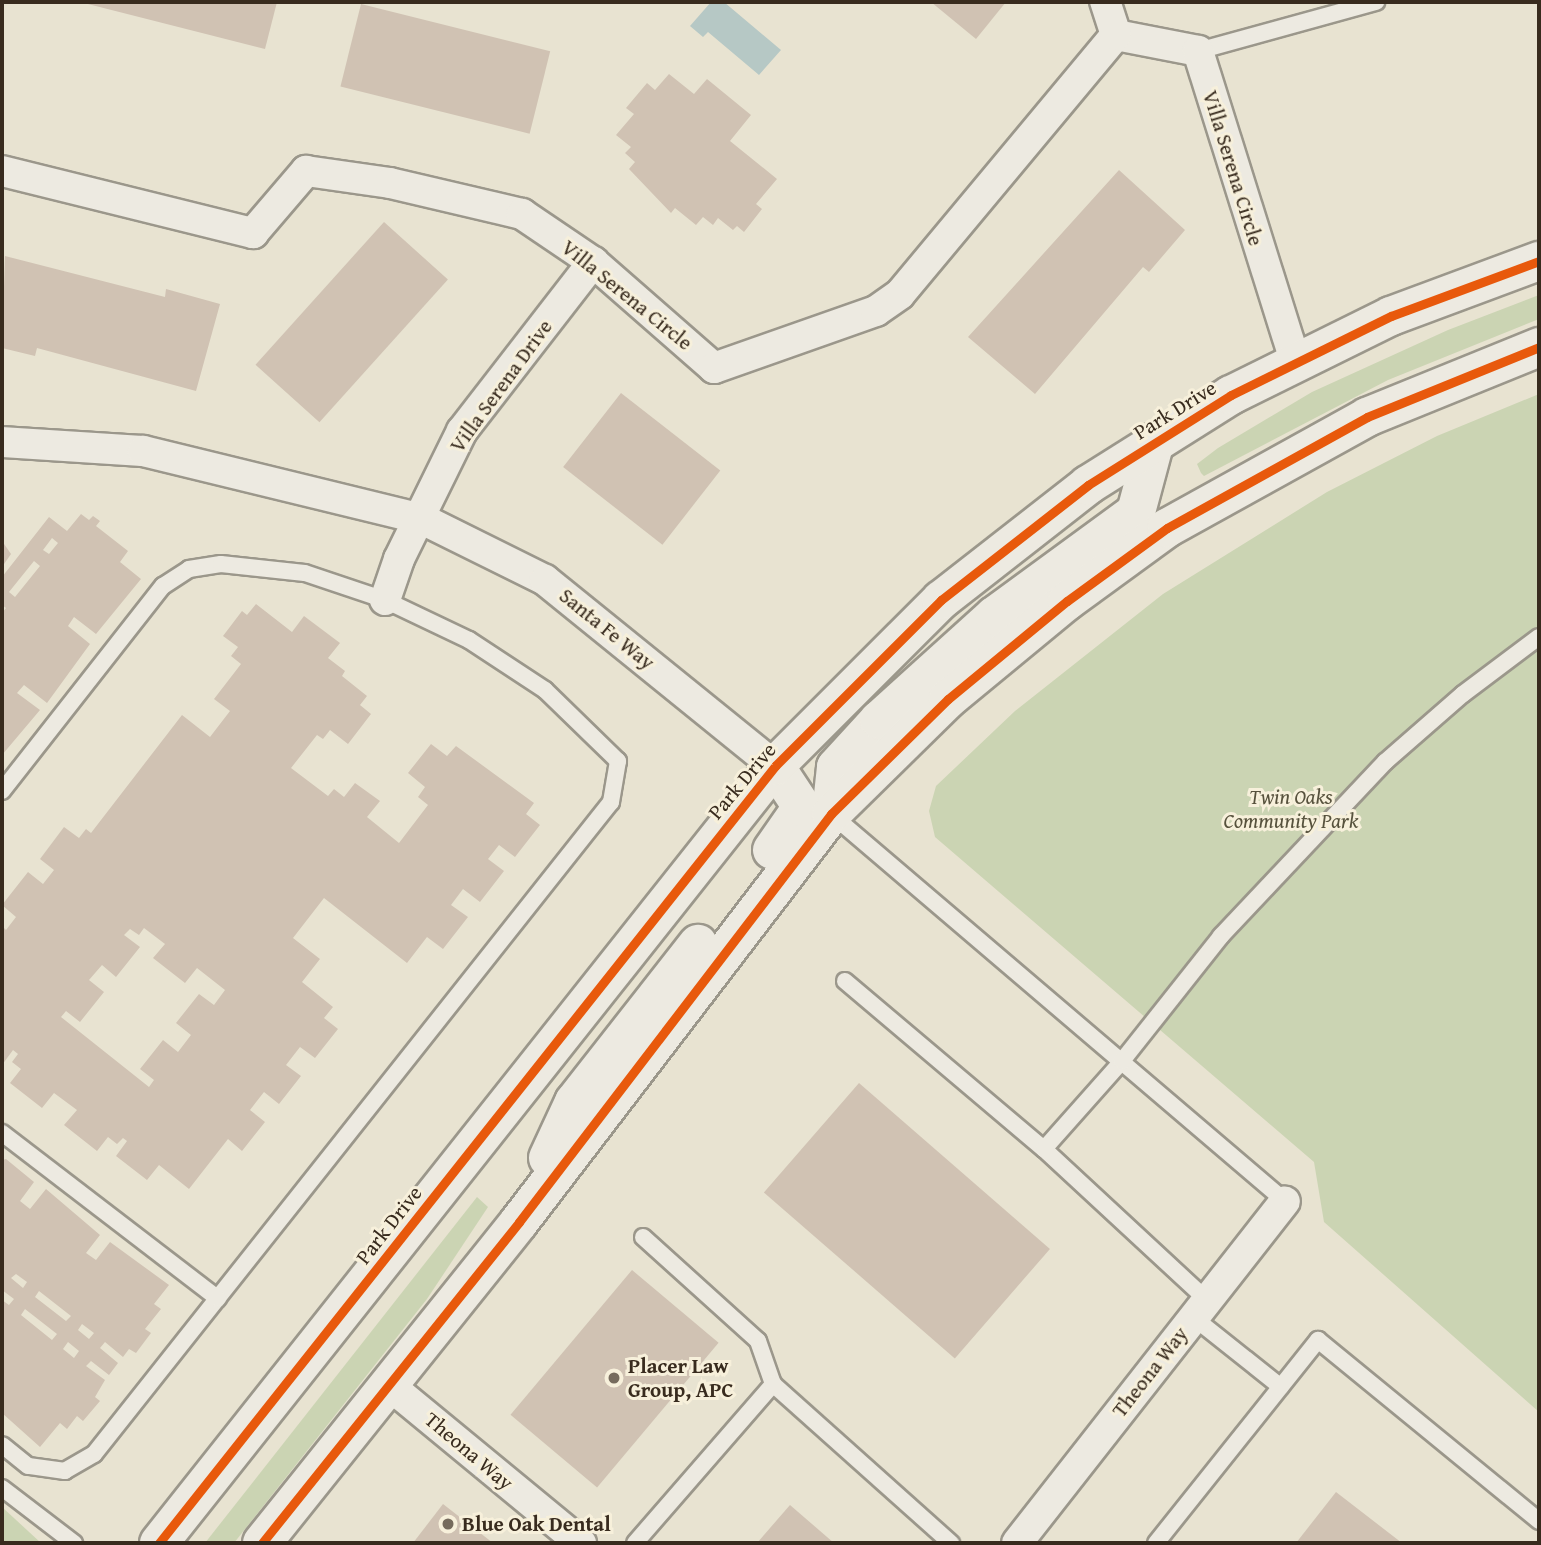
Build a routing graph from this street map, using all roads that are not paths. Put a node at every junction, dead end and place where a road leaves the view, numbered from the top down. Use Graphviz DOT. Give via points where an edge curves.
graph roads {
  1 [pos="1105,2"];
  2 [pos="1376,2"];
  3 [pos="1116,35"];
  4 [pos="1198,51"];
  5 [pos="2,171"];
  6 [pos="1539,261"];
  7 [pos="593,262"];
  8 [pos="1539,347"];
  9 [pos="1296,365"];
  10 [pos="2,442"];
  11 [pos="1155,442"];
  12 [pos="422,519"];
  13 [pos="385,600"];
  14 [pos="1539,637"];
  15 [pos="775,766"];
  16 [pos="2,791"];
  17 [pos="831,814"];
  18 [pos="845,981"];
  19 [pos="1122,1061"];
  20 [pos="2,1133"];
  21 [pos="1044,1149"];
  22 [pos="1285,1201"];
  23 [pos="519,1222"];
  24 [pos="643,1237"];
  25 [pos="218,1299"];
  26 [pos="1200,1308"];
  27 [pos="773,1384"];
  28 [pos="389,1385"];
  29 [pos="1280,1387"];
  30 [pos="2,1445"];
  31 [pos="2,1488"];
  32 [pos="1539,1521"];
  33 [pos="74,1543"];
  34 [pos="159,1543"];
  35 [pos="262,1543"];
  36 [pos="581,1543"];
  37 [pos="635,1543"];
  38 [pos="951,1543"];
  39 [pos="1017,1543"];
  40 [pos="1156,1543"];
  1 -- 3 [label="street"];
  2 -- 4 [label="lane"];
  3 -- 4 [label="street"];
  3 -- 7 [label="street, Villa Serena Circle" via="900,293 876,311 714,368"];
  4 -- 9 [label="street, Villa Serena Circle"];
  5 -- 7 [label="street, Villa Serena Circle" via="253,233 306,172 390,183 522,214"];
  6 -- 9 [label="main road, Park Drive" via="1391,316"];
  7 -- 12 [label="street, Villa Serena Drive" via="462,431"];
  8 -- 17 [label="main road" via="1367,417 1167,528 1067,601 948,699"];
  9 -- 11 [label="main road, Park Drive" via="1231,396"];
  10 -- 12 [label="street, Santa Fe Way" via="143,452"];
  11 -- 15 [label="main road, Park Drive" via="1046,517 941,600"];
  11 -- 17 [label="main road" via="1136,512 994,616 878,720 836,767"];
  12 -- 13 [label="street"];
  12 -- 15 [label="street, Santa Fe Way" via="545,580"];
  13 -- 16 [label="lane" via="305,573 221,564 189,569 163,586"];
  13 -- 25 [label="lane" via="469,640 545,690 618,761 618,781 611,802"];
  14 -- 19 [label="lane" via="1463,694 1385,762 1221,936"];
  15 -- 23 [label="main road" via="800,797 798,818 574,1102"];
  15 -- 34 [label="main road, Park Drive"];
  17 -- 19 [label="lane"];
  17 -- 23 [label="main road"];
  18 -- 21 [label="lane"];
  19 -- 21 [label="lane"];
  19 -- 22 [label="lane"];
  20 -- 25 [label="lane"];
  21 -- 26 [label="lane"];
  22 -- 26 [label="street, Theona Way"];
  23 -- 28 [label="main road"];
  24 -- 27 [label="lane" via="758,1341"];
  25 -- 30 [label="lane" via="94,1454 65,1471 28,1466"];
  26 -- 29 [label="lane"];
  26 -- 39 [label="street, Theona Way"];
  27 -- 37 [label="lane"];
  27 -- 38 [label="lane"];
  28 -- 35 [label="main road"];
  28 -- 36 [label="street, Theona Way"];
  29 -- 32 [label="lane" via="1318,1339"];
  29 -- 40 [label="lane"];
  31 -- 33 [label="lane"];
}
